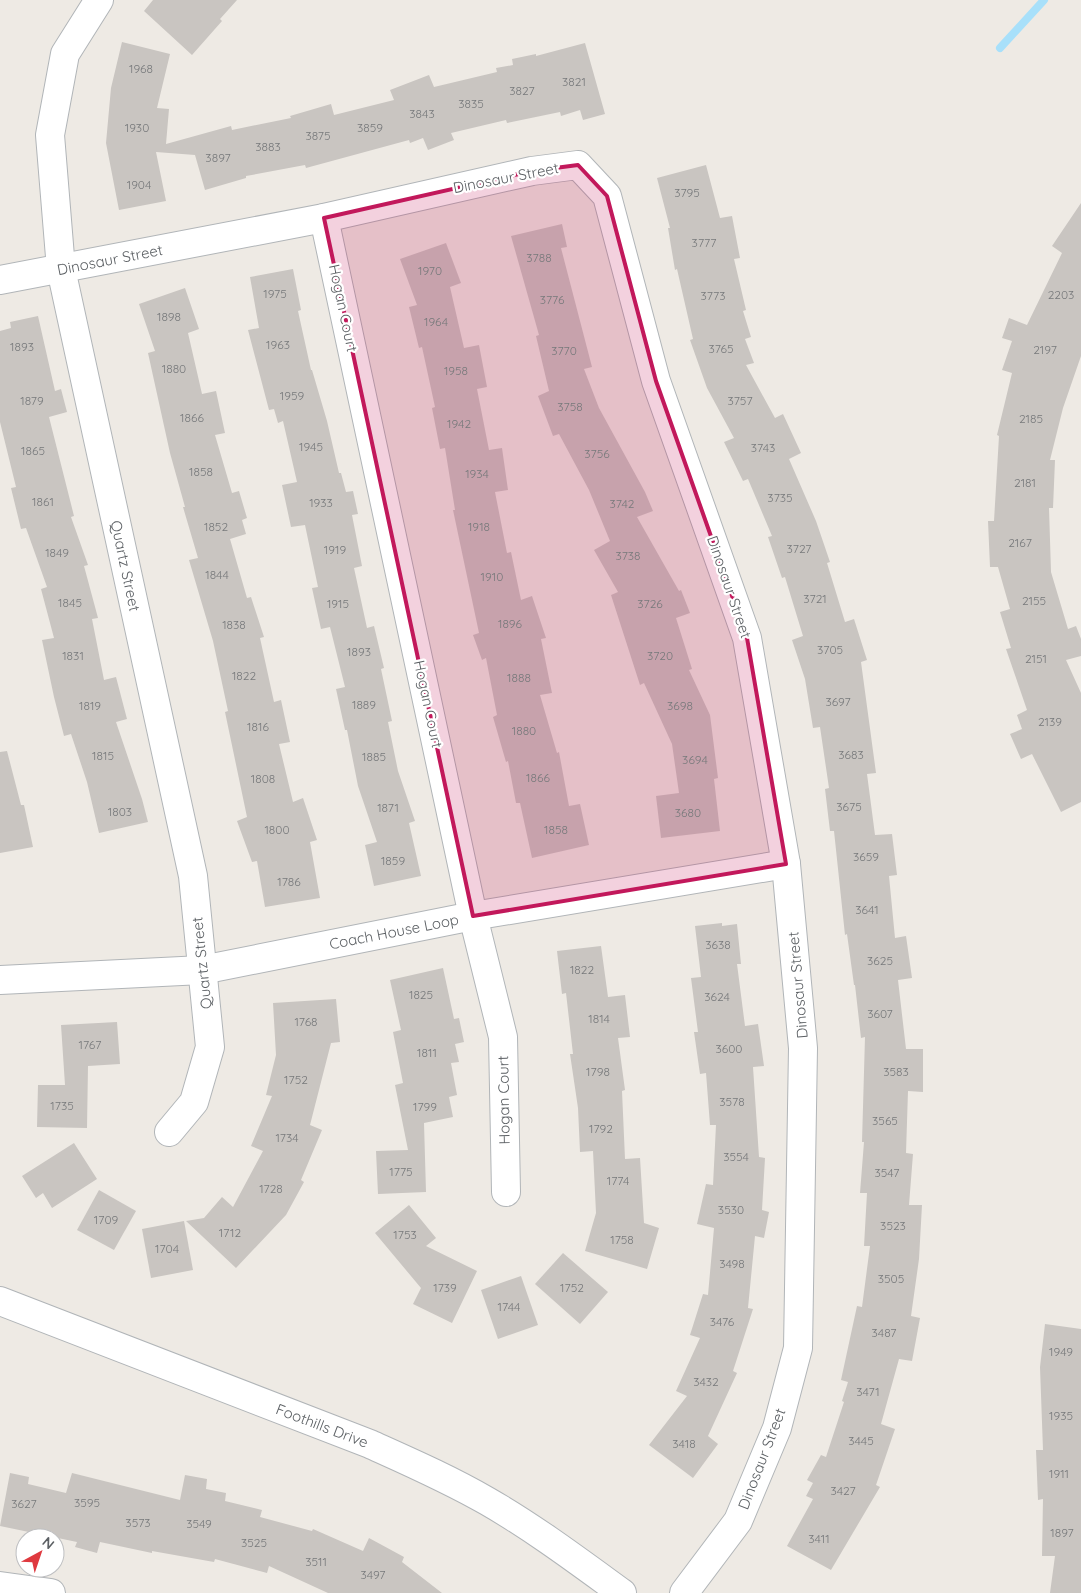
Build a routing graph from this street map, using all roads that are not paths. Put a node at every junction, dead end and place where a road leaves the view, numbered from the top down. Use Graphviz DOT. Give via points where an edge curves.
graph roads {
  1 [pos="99,0"];
  2 [pos="324,218"];
  3 [pos="61,269"];
  4 [pos="0,280"];
  5 [pos="786,864"];
  6 [pos="473,916"];
  7 [pos="202,970"];
  8 [pos="0,980"];
  9 [pos="169,1132"];
  10 [pos="506,1192"];
  11 [pos="0,1301"];
  12 [pos="0,1586"];
  13 [pos="51,1593"];
  14 [pos="622,1593"];
  15 [pos="684,1593"];
  1 -- 3 [label="street, Quartz Street" via="65,54 50,135"];
  2 -- 3 [label="street, Dinosaur Street"];
  2 -- 5 [label="street, Dinosaur Street" via="532,171 578,165 607,196 656,381 748,638"];
  2 -- 6 [label="street, Hogan Court"];
  3 -- 4 [label="street, Dinosaur Street"];
  3 -- 7 [label="street, Quartz Street" via="193,876"];
  5 -- 6 [label="street, Coach House Loop"];
  5 -- 15 [label="street, Dinosaur Street" via="803,1048 798,1348 777,1428 738,1521"];
  6 -- 7 [label="street, Coach House Loop"];
  6 -- 10 [label="street, Hogan Court" via="503,1036"];
  7 -- 8 [label="street, Coach House Loop"];
  7 -- 9 [label="street, Quartz Street" via="210,1047 194,1102"];
  11 -- 14 [label="street, Foothills Drive" via="370,1444 430,1471 540,1534"];
  12 -- 13 [label="street"];
}
